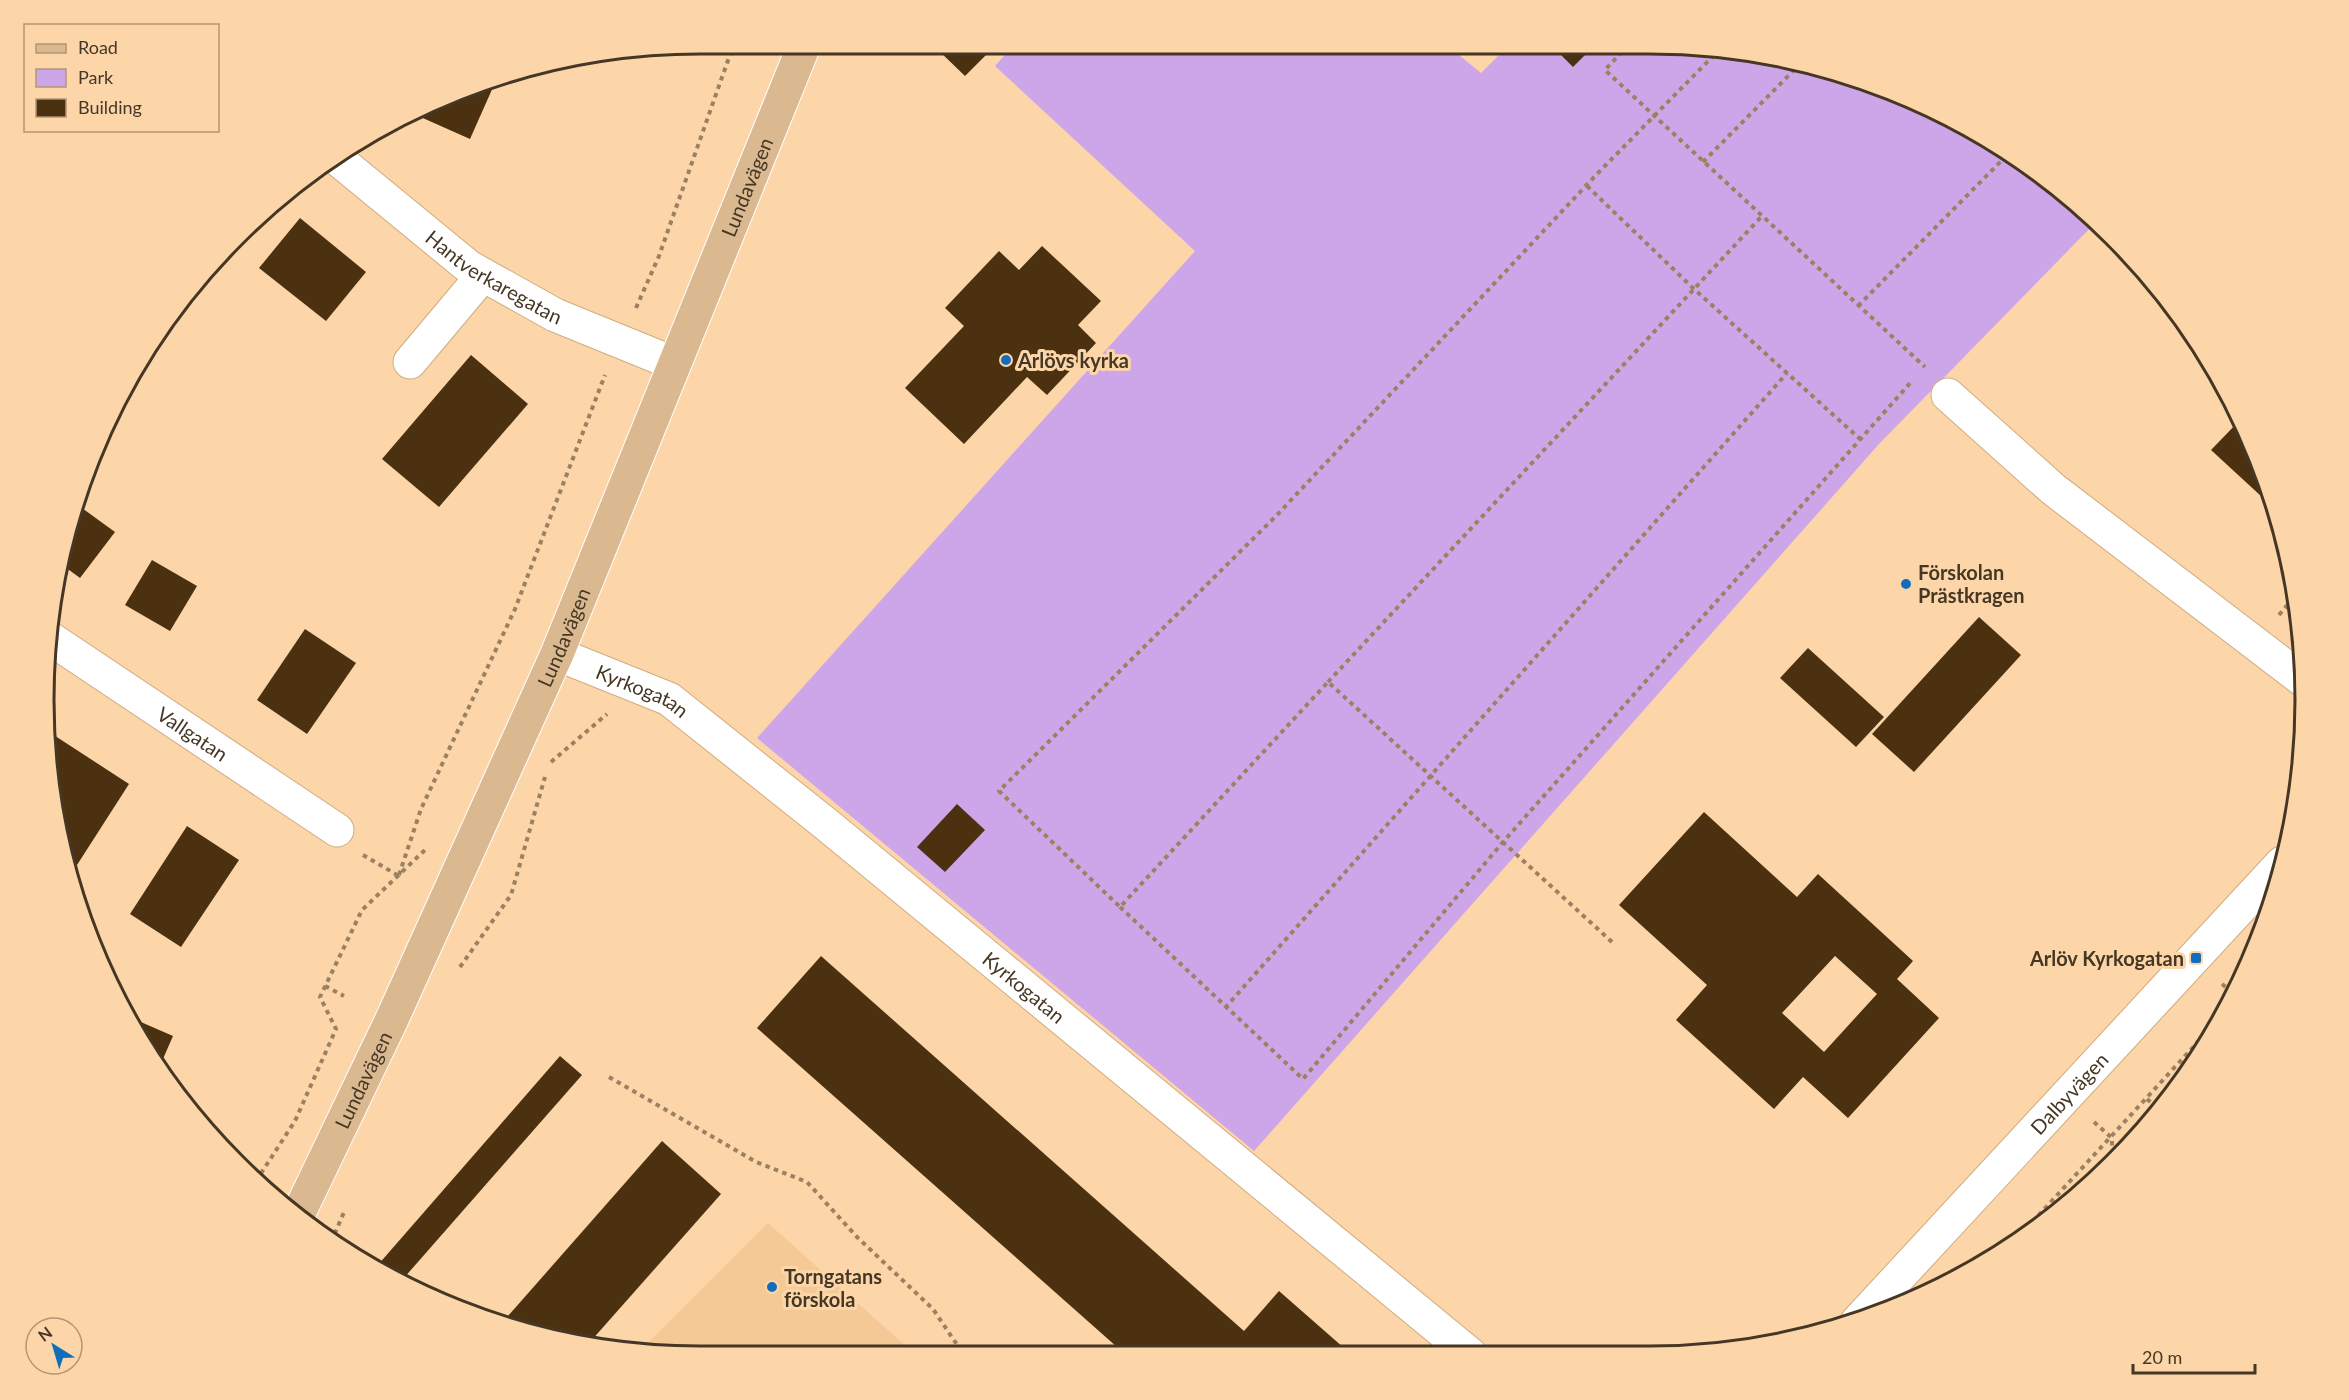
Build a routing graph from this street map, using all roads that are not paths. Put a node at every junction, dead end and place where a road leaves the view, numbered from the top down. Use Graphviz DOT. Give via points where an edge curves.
graph roads {
  1 [pos="801,54"];
  2 [pos="341,163"];
  3 [pos="483,275"];
  4 [pos="410,362"];
  5 [pos="673,363"];
  6 [pos="1948,395"];
  7 [pos="57,643"];
  8 [pos="557,654"];
  9 [pos="2294,673"];
  10 [pos="337,830"];
  11 [pos="2268,884"];
  12 [pos="301,1208"];
  13 [pos="1872,1306"];
  14 [pos="1460,1346"];
  1 -- 5 [label="main road, Lundavägen"];
  2 -- 3 [label="street, Hantverkaregatan"];
  3 -- 4 [label="street"];
  3 -- 5 [label="street, Hantverkaregatan" via="555,315"];
  5 -- 8 [label="main road, Lundavägen"];
  6 -- 9 [label="street" via="2053,489"];
  7 -- 10 [label="street, Vallgatan"];
  8 -- 12 [label="main road, Lundavägen" via="392,1019"];
  8 -- 14 [label="street, Kyrkogatan" via="669,699"];
  11 -- 13 [label="street, Dalbyvägen"];
}
